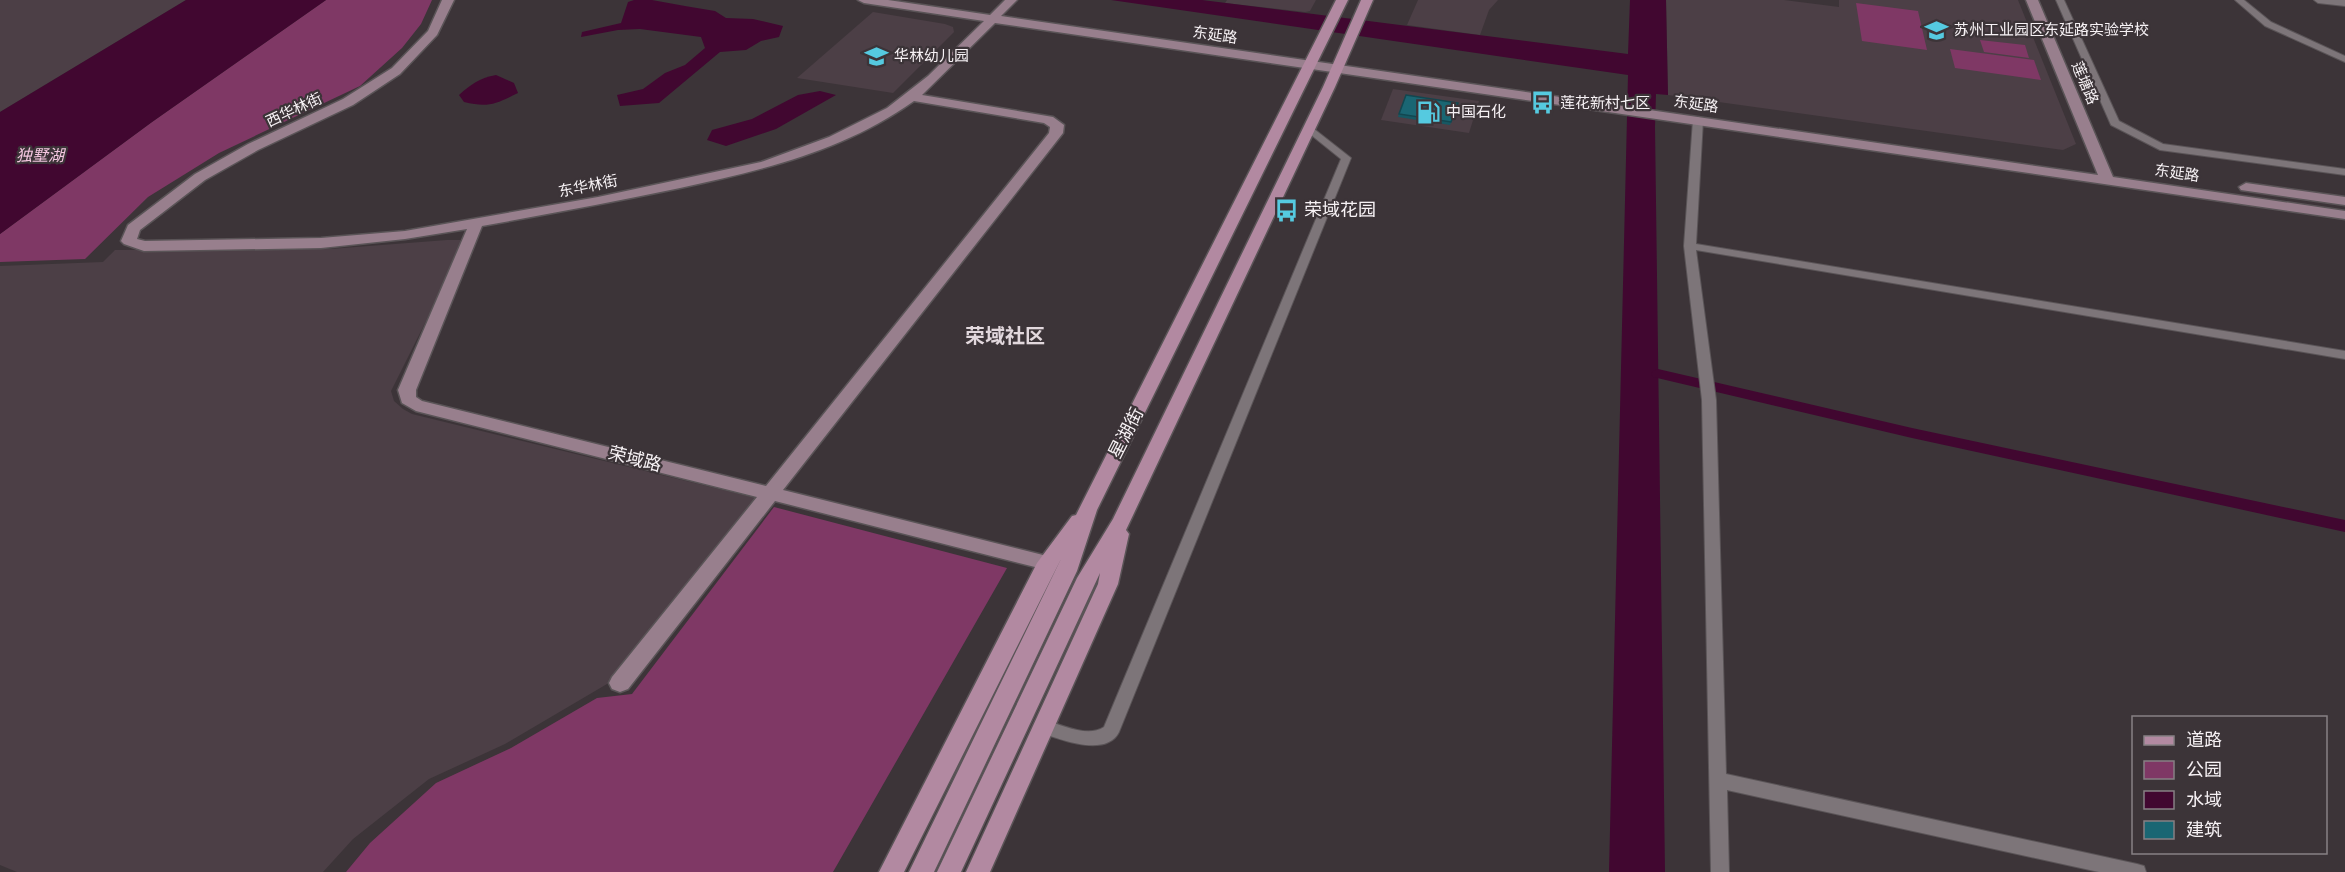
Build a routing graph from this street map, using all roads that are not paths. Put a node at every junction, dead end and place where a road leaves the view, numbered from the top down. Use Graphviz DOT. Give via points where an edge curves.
graph roads {
  1 [pos="448,0"];
  2 [pos="864,0"];
  3 [pos="919,0"];
  4 [pos="1011,0"];
  5 [pos="1342,0"];
  6 [pos="1367,0"];
  7 [pos="2032,0"];
  8 [pos="2060,0"];
  9 [pos="2239,0"];
  10 [pos="2318,0"];
  11 [pos="2345,3"];
  12 [pos="996,15"];
  13 [pos="2345,59"];
  14 [pos="1312,60"];
  15 [pos="1340,64"];
  16 [pos="912,97"];
  17 [pos="1660,110"];
  18 [pos="1698,120"];
  19 [pos="1309,129"];
  20 [pos="2345,172"];
  21 [pos="2105,173"];
  22 [pos="2345,201"];
  23 [pos="2345,214"];
  24 [pos="476,223"];
  25 [pos="133,228"];
  26 [pos="1690,246"];
  27 [pos="2345,355"];
  28 [pos="772,493"];
  29 [pos="1087,510"];
  30 [pos="1122,521"];
  31 [pos="1047,562"];
  32 [pos="620,683"];
  33 [pos="1045,727"];
  34 [pos="1717,780"];
  35 [pos="891,872"];
  36 [pos="921,872"];
  37 [pos="950,872"];
  38 [pos="978,872"];
  39 [pos="1720,872"];
  40 [pos="2137,872"];
  1 -- 25 [label="street, 西华林街" via="433,32 396,71 348,102 227,161 180,190"];
  2 -- 12 [label="street, 东延路"];
  3 -- 12 [label="street, 东延路"];
  4 -- 12 [label="street, 东华林街"];
  5 -- 14 [label="main road, 星湖街"];
  6 -- 15 [label="main road, 星湖街"];
  7 -- 21 [label="street, 莲塘路"];
  8 -- 20 [label="street" via="2115,123 2160,147"];
  9 -- 13 [label="street" via="2268,24"];
  10 -- 11 [label="street"];
  12 -- 14 [label="street, 东延路"];
  12 -- 16 [label="street, 东华林街"];
  14 -- 15 [label="street, 东延路"];
  14 -- 29 [label="main road, 星湖街"];
  15 -- 17 [label="street, 东延路"];
  15 -- 19 [label="main road, 星湖街"];
  16 -- 24 [label="street, 东华林街" via="834,140 765,165"];
  16 -- 28 [label="street" via="1048,120 1057,125 1056,133"];
  17 -- 18 [label="street, 东延路"];
  17 -- 21 [label="street, 东延路"];
  18 -- 21 [label="street, 东延路"];
  18 -- 26 [label="street"];
  19 -- 30 [label="main road, 星湖街"];
  19 -- 33 [label="street" via="1346,158 1111,732 1104,738 1091,739"];
  21 -- 22 [label="street, 东延路"];
  21 -- 23 [label="street, 东延路"];
  24 -- 25 [label="street, 东华林街" via="377,239 297,244 144,246 129,241"];
  24 -- 28 [label="street, 荣域路" via="407,390 408,399 416,405"];
  26 -- 27 [label="street"];
  26 -- 34 [label="street" via="1709,400"];
  28 -- 31 [label="street, 荣域路"];
  28 -- 32 [label="street"];
  29 -- 31 [label="main road"];
  29 -- 36 [label="main road, 星湖街" via="1067,571"];
  30 -- 33 [label="main road" via="1108,584"];
  30 -- 37 [label="main road, 星湖街" via="1087,578"];
  31 -- 35 [label="main road"];
  33 -- 38 [label="main road"];
  34 -- 39 [label="street"];
  34 -- 40 [label="street"];
}
